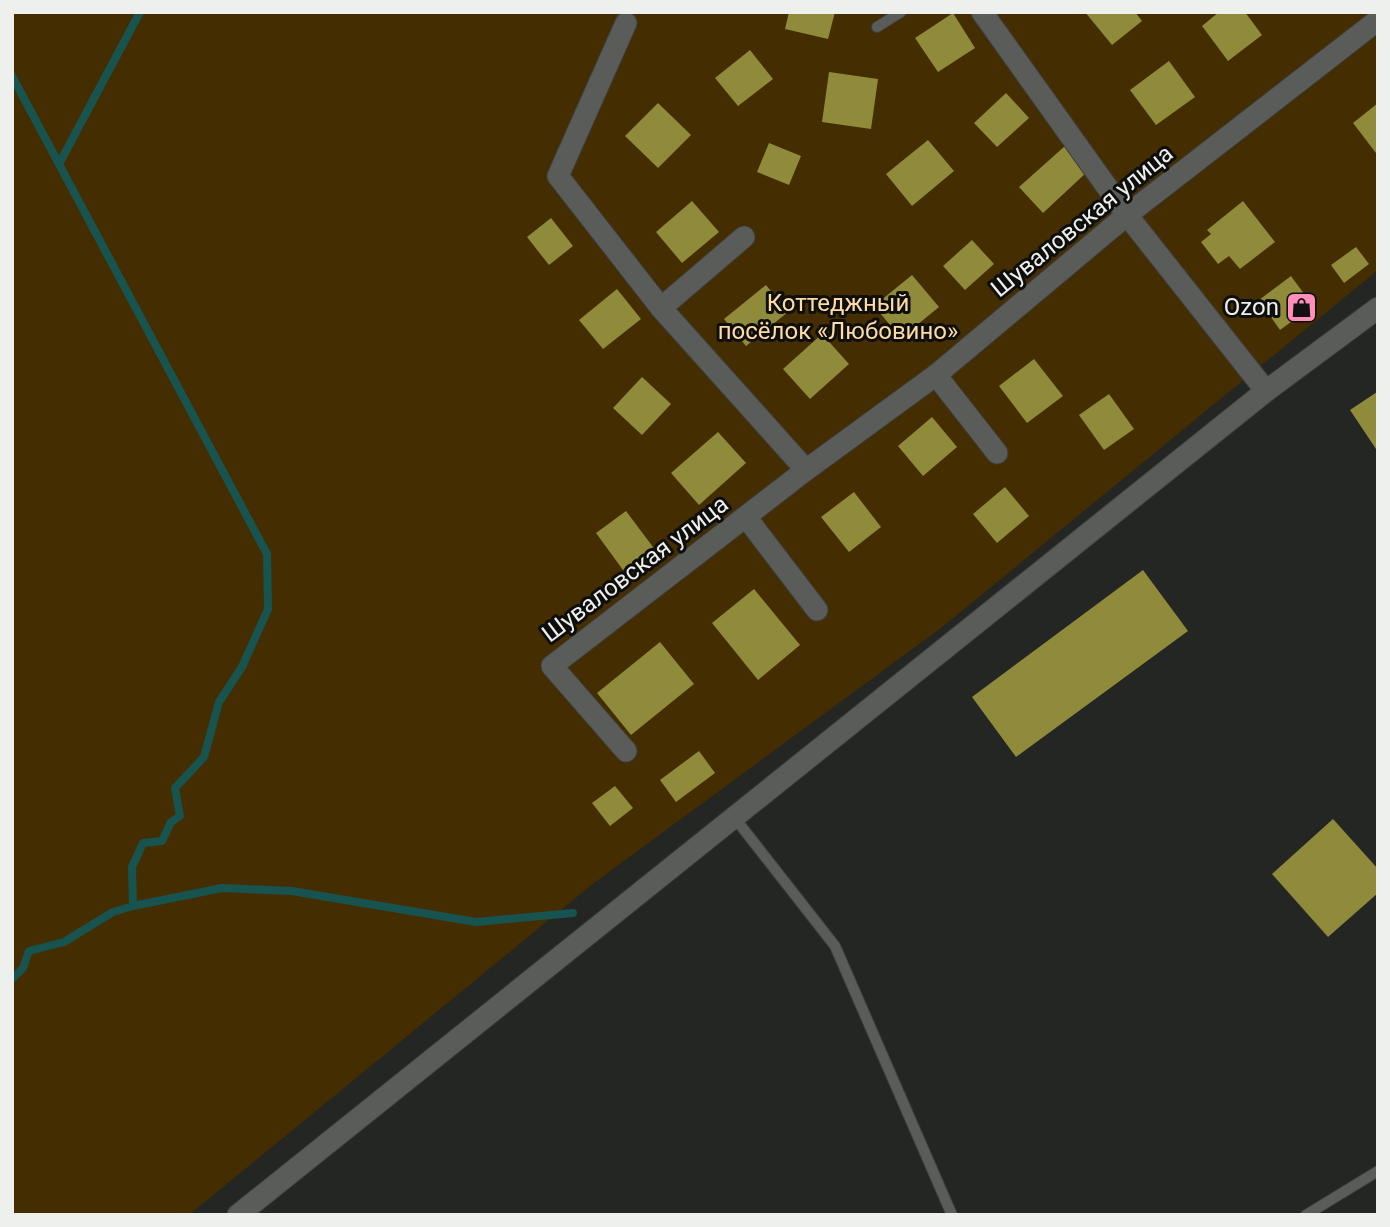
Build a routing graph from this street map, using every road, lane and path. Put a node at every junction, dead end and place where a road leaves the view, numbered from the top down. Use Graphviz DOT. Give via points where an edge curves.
graph roads {
  1 [pos="901,12"];
  2 [pos="986,14"];
  3 [pos="1378,20"];
  4 [pos="626,23"];
  5 [pos="877,27"];
  6 [pos="1127,215"];
  7 [pos="744,237"];
  8 [pos="1378,307"];
  9 [pos="661,308"];
  10 [pos="936,375"];
  11 [pos="1266,391"];
  12 [pos="998,453"];
  13 [pos="806,470"];
  14 [pos="746,517"];
  15 [pos="817,610"];
  16 [pos="626,751"];
  17 [pos="734,817"];
  18 [pos="1378,1171"];
  19 [pos="238,1215"];
  20 [pos="952,1215"];
  21 [pos="1306,1215"];
  1 -- 5 [label="lane"];
  2 -- 6 [label="street"];
  3 -- 6 [label="street, Шуваловская улица"];
  4 -- 9 [label="street" via="558,176"];
  6 -- 10 [label="street, Шуваловская улица"];
  6 -- 11 [label="street"];
  7 -- 9 [label="street"];
  8 -- 11 [label="street"];
  9 -- 13 [label="street"];
  10 -- 12 [label="street"];
  10 -- 13 [label="street, Шуваловская улица"];
  11 -- 17 [label="street"];
  13 -- 14 [label="street, Шуваловская улица"];
  14 -- 15 [label="street"];
  14 -- 16 [label="street, Шуваловская улица" via="551,666"];
  17 -- 19 [label="street"];
  17 -- 20 [label="lane" via="835,946"];
  18 -- 21 [label="lane"];
}
